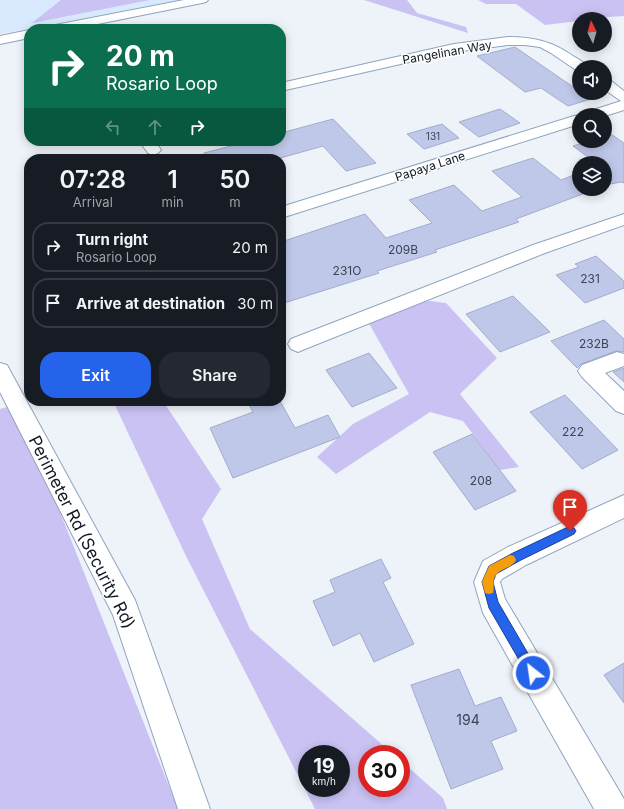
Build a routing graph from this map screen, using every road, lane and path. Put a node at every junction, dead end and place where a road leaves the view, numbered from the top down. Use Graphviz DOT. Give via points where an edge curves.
graph roads {
  1 [pos="202,0"];
  2 [pos="80,24"];
  3 [pos="24,35"];
  4 [pos="0,40"];
  5 [pos="572,61"];
  6 [pos="286,86"];
  7 [pos="612,89"];
  8 [pos="624,98"];
  9 [pos="624,105"];
  10 [pos="612,109"];
  11 [pos="572,121"];
  12 [pos="286,211"];
  13 [pos="624,219"];
  14 [pos="298,344"];
  15 [pos="617,360"];
  16 [pos="0,371"];
  17 [pos="624,405"];
  18 [pos="624,506"];
  19 [pos="194,809"];
  20 [pos="612,809"];
  1 -- 2 [label="street"];
  3 -- 4 [label="street"];
  5 -- 6 [label="street, Pangelinan Way" via="548,46 523,41 452,48"];
  7 -- 8 [label="street"];
  9 -- 10 [label="street"];
  11 -- 12 [label="street, Papaya Lane"];
  13 -- 14 [label="street"];
  15 -- 17 [label="street" via="589,371"];
  16 -- 19 [label="street, Perimeter Rd (Security Rd)" via="125,610"];
  18 -- 20 [label="street" via="492,570 487,582 493,604"];
}
